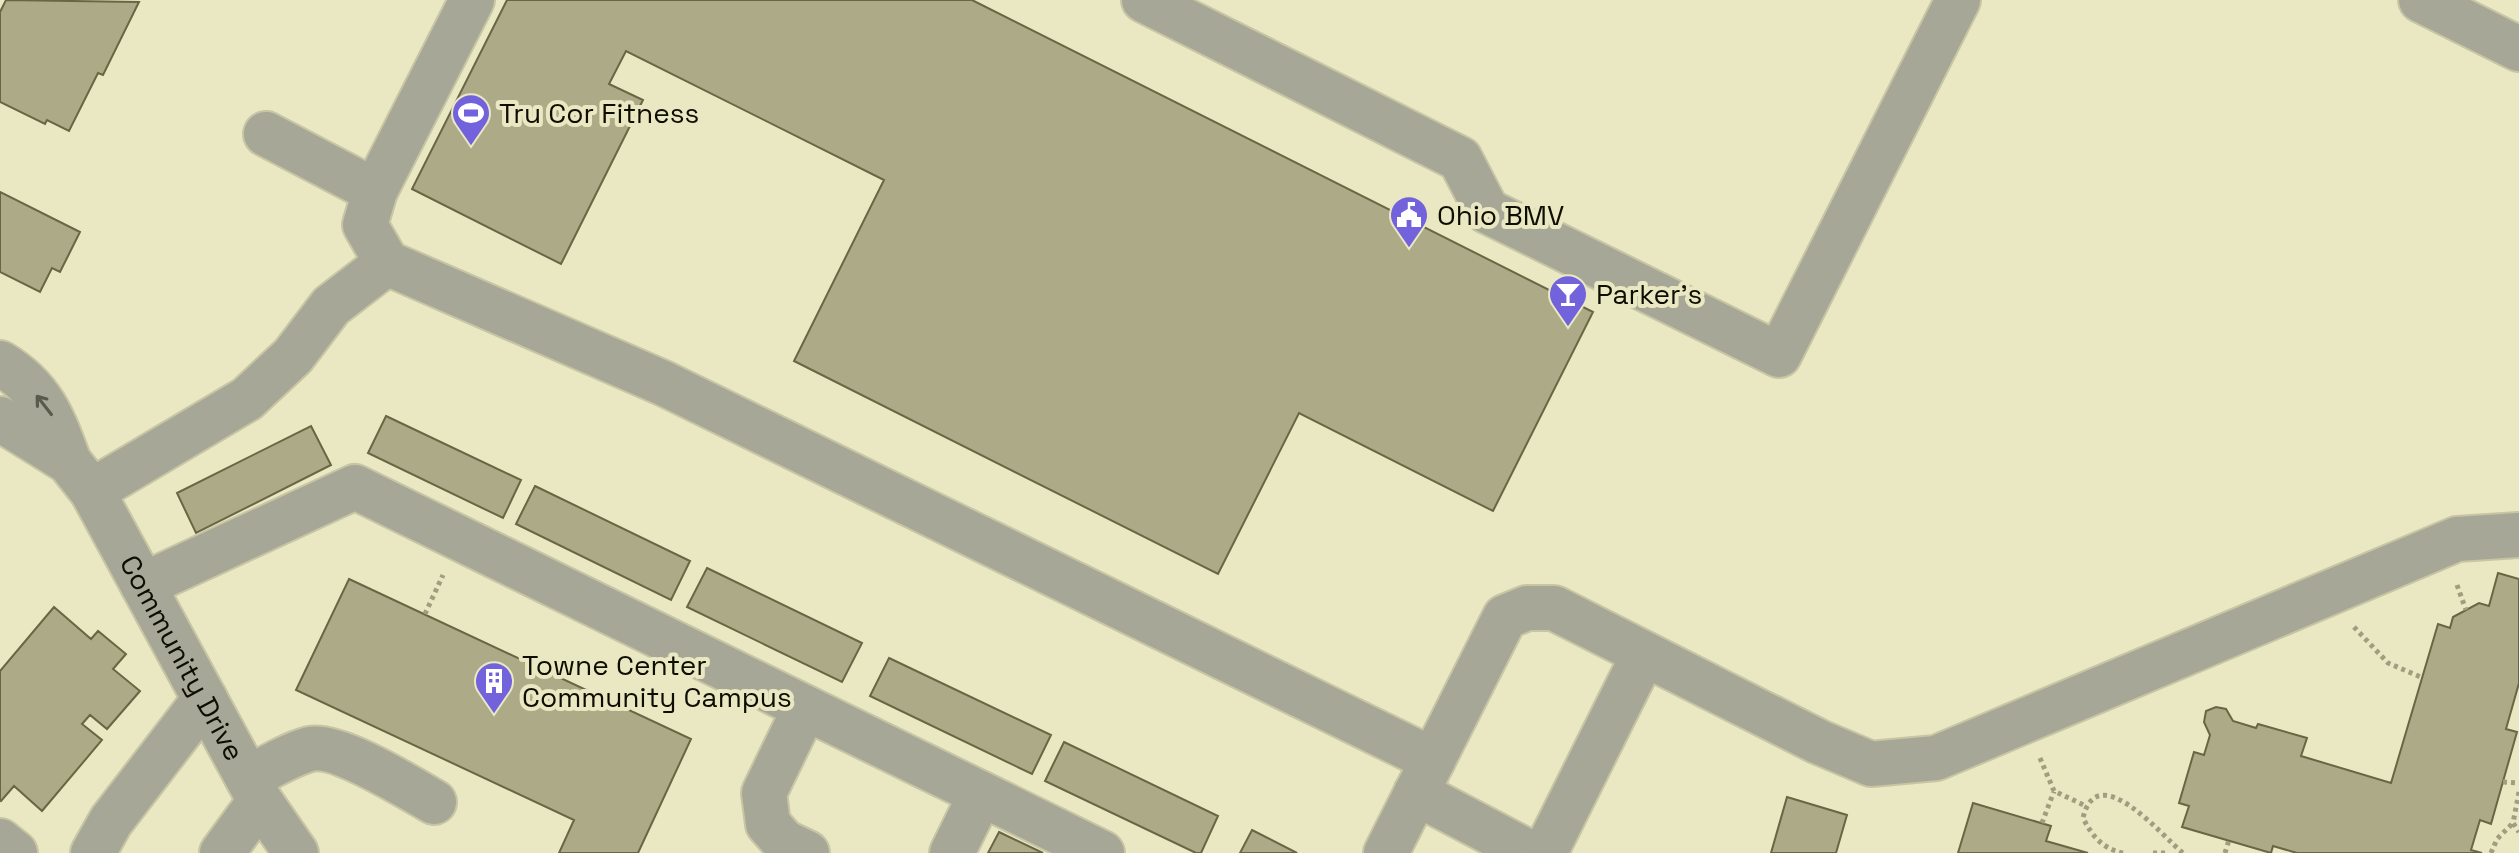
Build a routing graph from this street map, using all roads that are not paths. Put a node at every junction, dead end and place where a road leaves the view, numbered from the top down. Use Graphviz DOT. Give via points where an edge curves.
graph roads {
  1 [pos="472,0"];
  2 [pos="1144,0"];
  3 [pos="1958,0"];
  4 [pos="2421,0"];
  5 [pos="2519,49"];
  6 [pos="266,134"];
  7 [pos="375,191"];
  8 [pos="387,263"];
  9 [pos="0,363"];
  10 [pos="0,419"];
  11 [pos="80,476"];
  12 [pos="2519,535"];
  13 [pos="143,585"];
  14 [pos="1644,654"];
  15 [pos="205,699"];
  16 [pos="805,708"];
  17 [pos="1424,776"];
  18 [pos="254,790"];
  19 [pos="981,794"];
  20 [pos="434,802"];
  21 [pos="0,841"];
  22 [pos="15,853"];
  23 [pos="93,853"];
  24 [pos="222,853"];
  25 [pos="296,853"];
  26 [pos="807,853"];
  27 [pos="952,853"];
  28 [pos="1102,853"];
  29 [pos="1386,853"];
  30 [pos="1530,853"];
  31 [pos="1545,853"];
  1 -- 7 [label="street"];
  2 -- 3 [label="street" via="1460,159 1487,211 1779,355"];
  4 -- 5 [label="street"];
  6 -- 7 [label="street"];
  7 -- 8 [label="street" via="365,225"];
  8 -- 11 [label="street" via="331,306 293,356 247,399"];
  8 -- 17 [label="street" via="663,383"];
  11 -- 9 [label="street, Community Drive, one-way" via="52,416 21,375"];
  10 -- 11 [label="street, Community Drive"];
  11 -- 13 [label="street, Community Drive"];
  12 -- 14 [label="street" via="2457,539 1923,760 1871,764"];
  13 -- 15 [label="street, Community Drive"];
  13 -- 16 [label="street" via="355,487"];
  14 -- 17 [label="street" via="1554,608 1527,608 1505,617"];
  14 -- 31 [label="street"];
  15 -- 18 [label="street, Community Drive"];
  15 -- 23 [label="street" via="111,821"];
  16 -- 19 [label="street"];
  16 -- 26 [label="street" via="764,793 768,824 784,842"];
  17 -- 29 [label="street"];
  17 -- 30 [label="street"];
  18 -- 20 [label="street" via="295,754 314,748 337,752"];
  18 -- 24 [label="street"];
  18 -- 25 [label="street, Community Drive"];
  19 -- 27 [label="street"];
  19 -- 28 [label="street"];
  21 -- 22 [label="street"];
}
